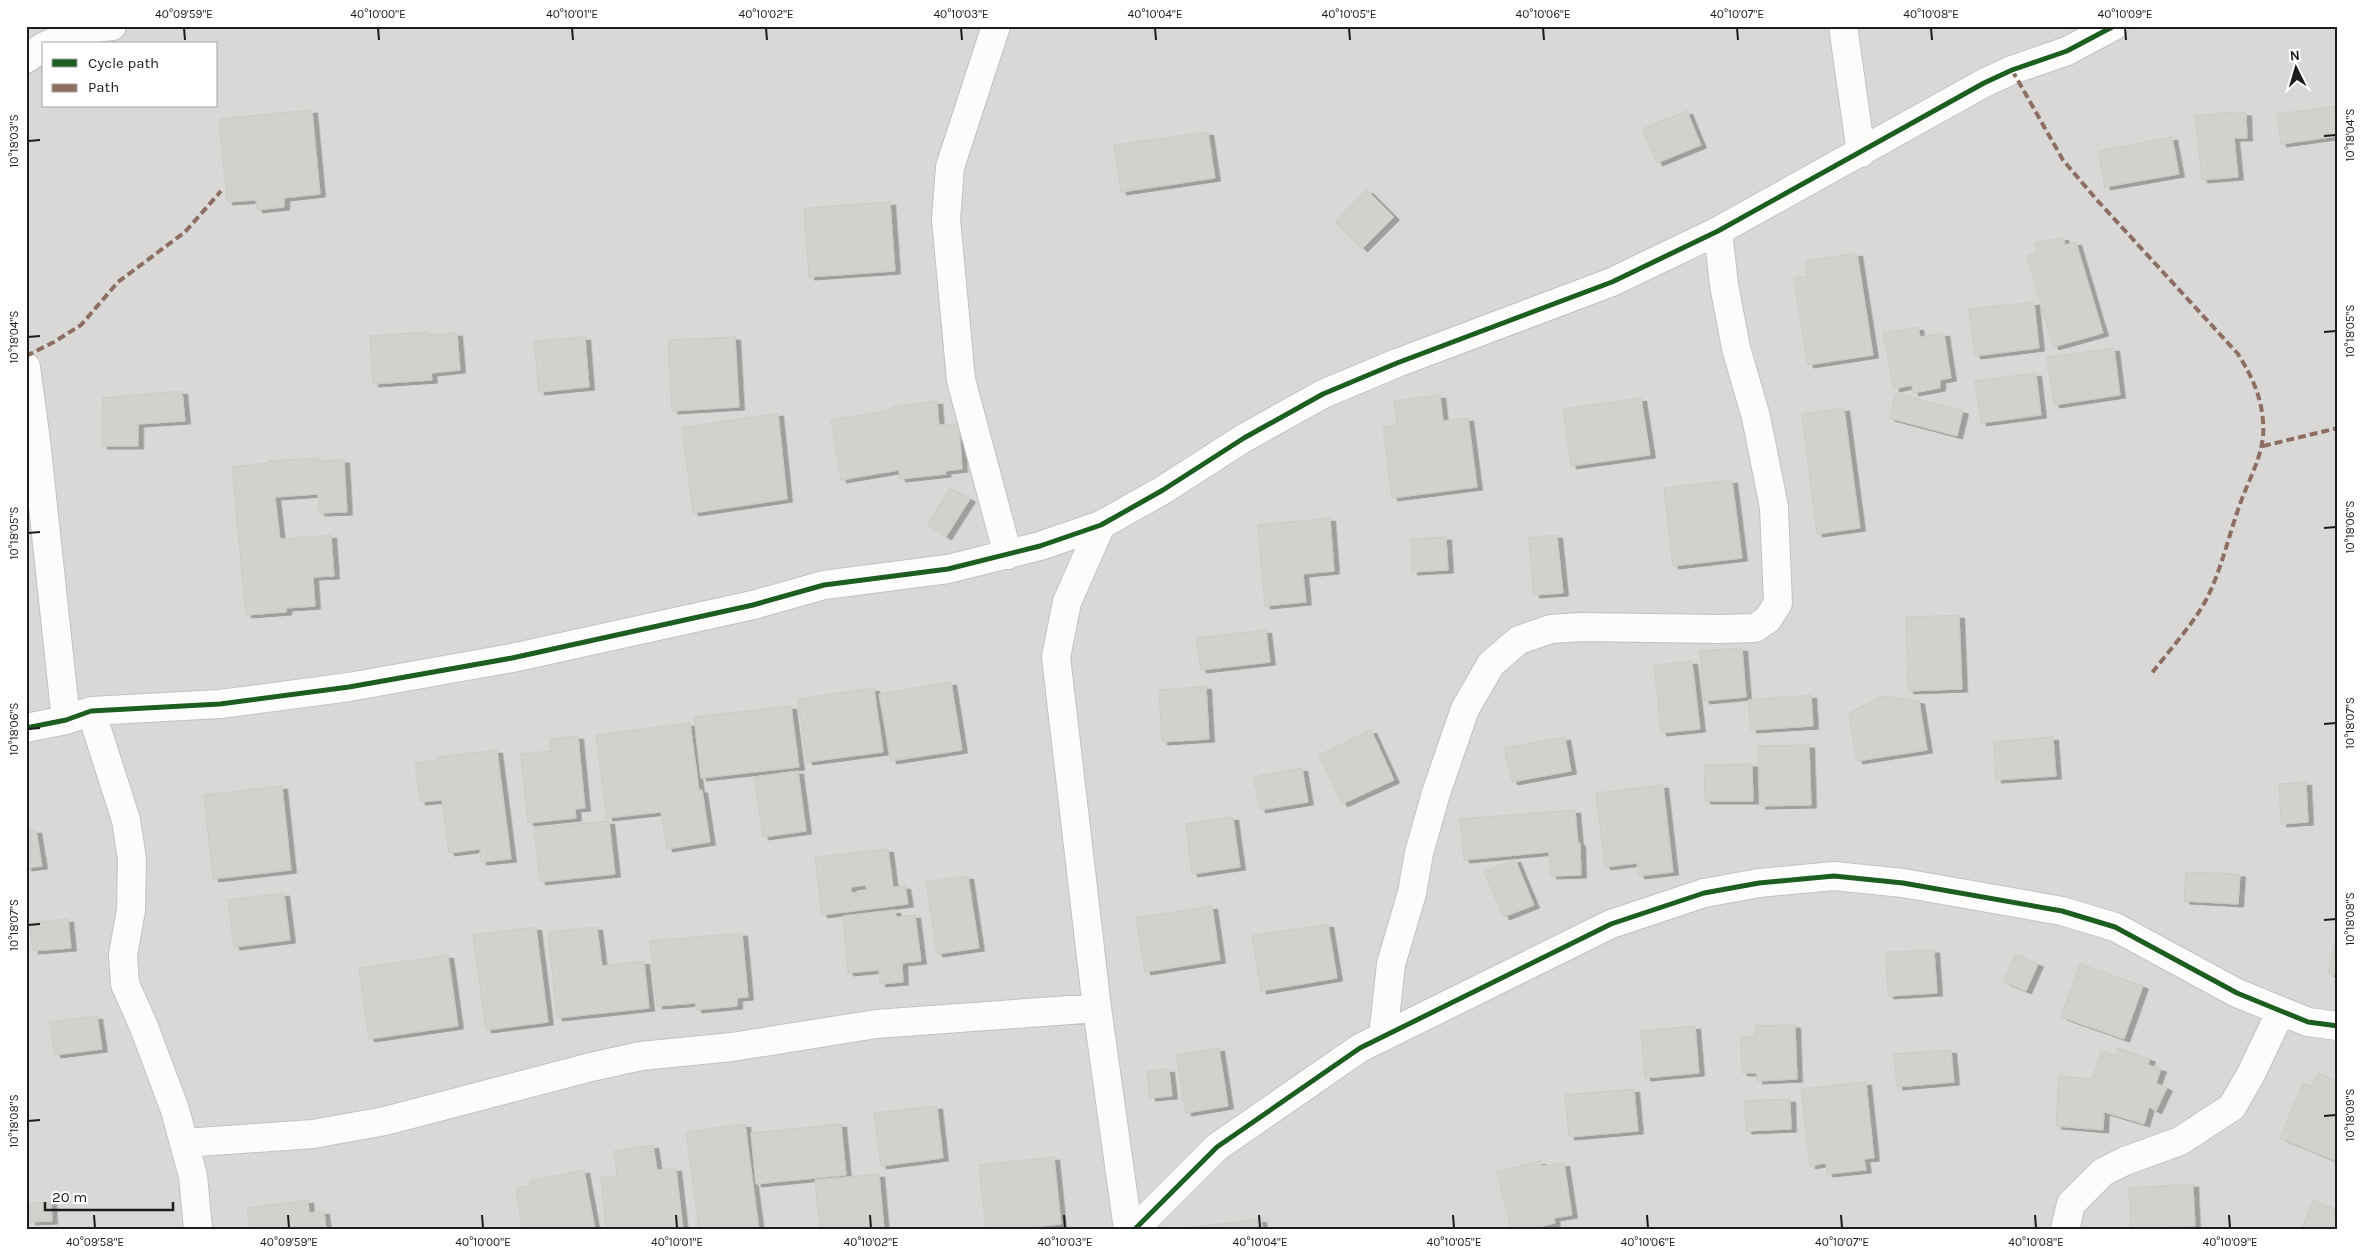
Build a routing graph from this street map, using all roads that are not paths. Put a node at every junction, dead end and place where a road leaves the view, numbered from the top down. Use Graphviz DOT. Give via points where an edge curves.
graph roads {
  1 [pos="112,26"];
  2 [pos="996,26"];
  3 [pos="1843,26"];
  4 [pos="2114,26"];
  5 [pos="54,42"];
  6 [pos="42,47"];
  7 [pos="26,59"];
  8 [pos="1861,153"];
  9 [pos="1718,231"];
  10 [pos="26,367"];
  11 [pos="1101,525"];
  12 [pos="1008,555"];
  13 [pos="79,715"];
  14 [pos="26,728"];
  15 [pos="1097,1008"];
  16 [pos="2281,1011"];
  17 [pos="2338,1026"];
  18 [pos="1383,1037"];
  19 [pos="184,1143"];
  20 [pos="198,1229"];
  21 [pos="1128,1229"];
  22 [pos="1135,1229"];
  23 [pos="2065,1229"];
  1 -- 5 [label="street" via="86,29"];
  2 -- 12 [label="street" via="950,168 946,219 961,380"];
  3 -- 8 [label="street"];
  4 -- 8 [label="street" via="2067,51 1984,83"];
  6 -- 7 [label="street"];
  8 -- 9 [label="street"];
  9 -- 11 [label="street" via="1612,282 1396,363 1323,394"];
  9 -- 18 [label="street" via="1736,348 1756,417 1774,507 1778,603 1768,619 1754,628 1551,629 1519,640 1491,664 1465,709 1436,793 1391,964"];
  10 -- 13 [label="street"];
  11 -- 12 [label="street"];
  11 -- 15 [label="street" via="1067,602 1056,657"];
  12 -- 13 [label="street" via="948,569 824,585 753,605 512,658 358,685 220,704"];
  13 -- 14 [label="street"];
  13 -- 19 [label="street" via="126,820 132,859 131,910 123,955 125,984 175,1110"];
  15 -- 19 [label="street" via="876,1024 732,1047 641,1056 384,1121 313,1134"];
  15 -- 21 [label="street"];
  16 -- 17 [label="street" via="2308,1022"];
  16 -- 18 [label="street" via="2237,993 2116,927 2062,911 1903,883 1834,876 1759,883 1704,893 1611,924"];
  16 -- 23 [label="street" via="2232,1107 2180,1141 2103,1172 2071,1204"];
  18 -- 22 [label="street" via="1360,1048 1217,1147"];
  19 -- 20 [label="street" via="193,1176"];
}
